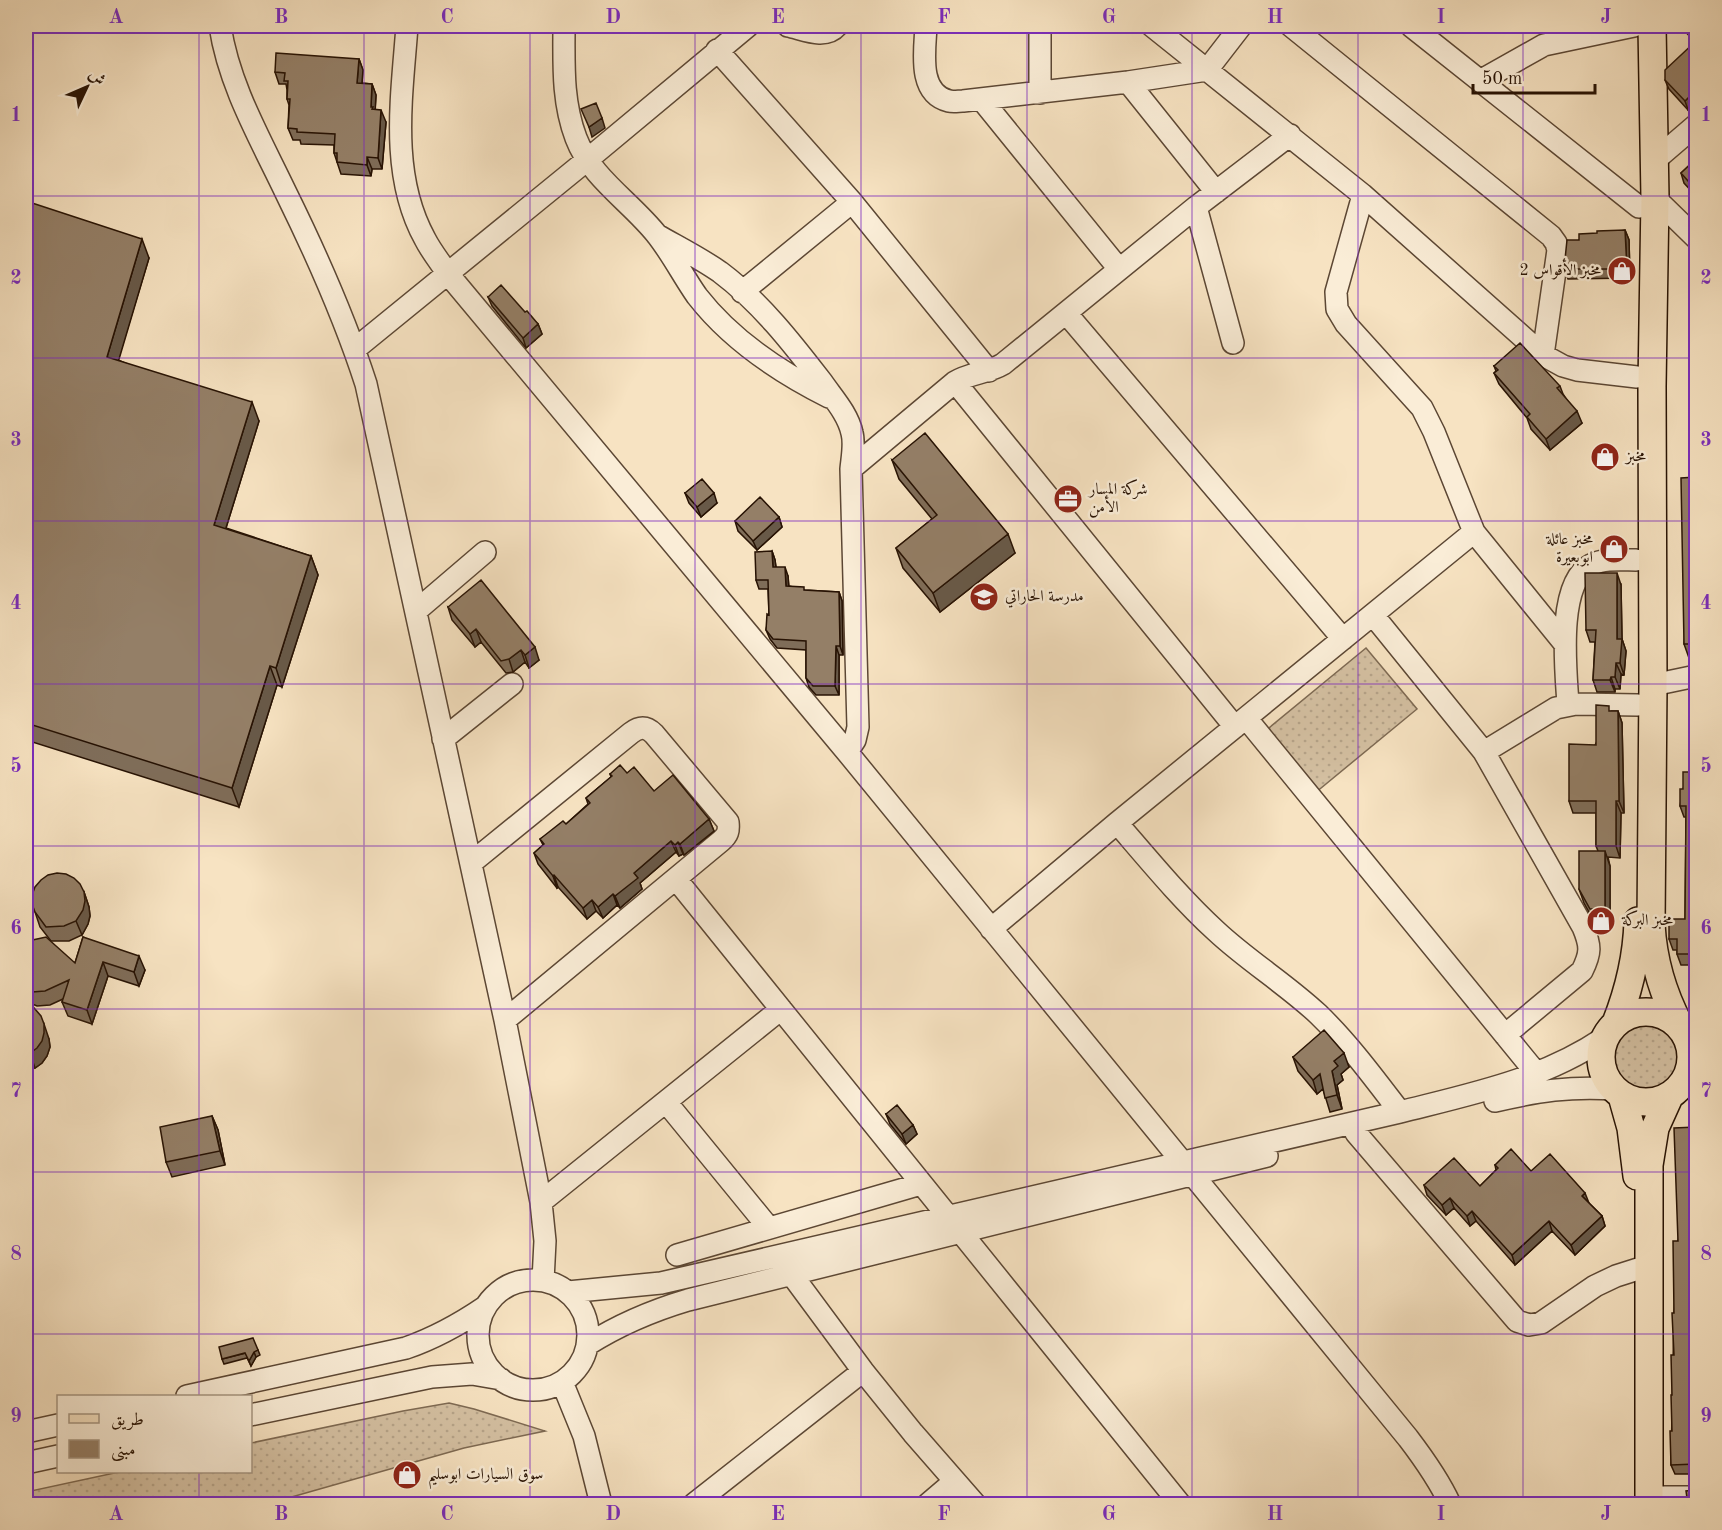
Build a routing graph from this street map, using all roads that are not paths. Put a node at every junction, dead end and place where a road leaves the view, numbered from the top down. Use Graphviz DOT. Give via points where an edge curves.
graph roads {
  1 [pos="220,26"];
  2 [pos="407,26"];
  3 [pos="564,26"];
  4 [pos="748,26"];
  5 [pos="788,26"];
  6 [pos="837,26"];
  7 [pos="926,26"];
  8 [pos="1040,26"];
  9 [pos="1152,26"];
  10 [pos="1241,26"];
  11 [pos="1291,26"];
  12 [pos="1412,26"];
  13 [pos="1636,26"];
  14 [pos="1652,26"];
  15 [pos="717,50"];
  16 [pos="1207,70"];
  17 [pos="1480,81"];
  18 [pos="1128,82"];
  19 [pos="1040,93"];
  20 [pos="982,100"];
  21 [pos="1696,124"];
  22 [pos="1290,135"];
  23 [pos="587,160"];
  24 [pos="1654,161"];
  25 [pos="1216,192"];
  26 [pos="1363,195"];
  27 [pos="852,202"];
  28 [pos="1647,202"];
  29 [pos="1196,207"];
  30 [pos="657,235"];
  31 [pos="1696,238"];
  32 [pos="1119,269"];
  33 [pos="448,274"];
  34 [pos="742,292"];
  35 [pos="1066,313"];
  36 [pos="1233,344"];
  37 [pos="355,349"];
  38 [pos="1543,355"];
  39 [pos="989,371"];
  40 [pos="1637,377"];
  41 [pos="955,382"];
  42 [pos="834,399"];
  43 [pos="851,469"];
  44 [pos="1474,532"];
  45 [pos="484,552"];
  46 [pos="1636,560"];
  47 [pos="416,611"];
  48 [pos="1373,615"];
  49 [pos="1343,639"];
  50 [pos="1564,643"];
  51 [pos="1696,676"];
  52 [pos="512,684"];
  53 [pos="1645,695"];
  54 [pos="1568,704"];
  55 [pos="1241,723"];
  56 [pos="443,739"];
  57 [pos="847,752"];
  58 [pos="1484,752"];
  59 [pos="1117,823"];
  60 [pos="471,863"];
  61 [pos="676,879"];
  62 [pos="991,928"];
  63 [pos="781,1009"];
  64 [pos="506,1020"];
  65 [pos="1687,1030"];
  66 [pos="1610,1031"];
  67 [pos="1505,1035"];
  68 [pos="1692,1073"];
  69 [pos="1537,1074"];
  70 [pos="1618,1092"];
  71 [pos="1669,1096"];
  72 [pos="666,1102"];
  73 [pos="1400,1112"];
  74 [pos="1356,1133"];
  75 [pos="1188,1169"];
  76 [pos="921,1184"];
  77 [pos="541,1202"];
  78 [pos="947,1217"];
  79 [pos="769,1228"];
  80 [pos="961,1234"];
  81 [pos="677,1256"];
  82 [pos="1638,1269"];
  83 [pos="792,1275"];
  84 [pos="543,1281"];
  85 [pos="568,1292"];
  86 [pos="485,1307"];
  87 [pos="587,1345"];
  88 [pos="863,1371"];
  89 [pos="501,1379"];
  90 [pos="562,1382"];
  91 [pos="192,1395"];
  92 [pos="252,1416"];
  93 [pos="57,1425"];
  94 [pos="26,1432"];
  95 [pos="57,1456"];
  96 [pos="26,1463"];
  97 [pos="955,1481"];
  98 [pos="1696,1497"];
  99 [pos="1172,1501"];
  100 [pos="1644,1502"];
  101 [pos="602,1504"];
  102 [pos="694,1504"];
  103 [pos="928,1504"];
  104 [pos="975,1504"];
  105 [pos="1450,1504"];
  1 -- 37 [label="street" via="228,66 243,102 312,245"];
  2 -- 33 [label="street" via="401,119 403,168 424,238"];
  3 -- 23 [label="street" via="565,94 569,117"];
  4 -- 15 [label="street"];
  5 -- 6 [label="street" via="825,33"];
  7 -- 20 [label="street" via="927,83 936,95 949,101"];
  8 -- 19 [label="street"];
  9 -- 16 [label="street"];
  10 -- 16 [label="street"];
  11 -- 38 [label="street" via="1551,236 1558,250"];
  12 -- 17 [label="street"];
  13 -- 17 [label="street" via="1544,45"];
  13 -- 28 [label="main road"];
  14 -- 24 [label="main road"];
  15 -- 23 [label="street"];
  15 -- 27 [label="street"];
  16 -- 18 [label="street"];
  16 -- 22 [label="street"];
  17 -- 28 [label="street"];
  18 -- 19 [label="street"];
  18 -- 25 [label="street"];
  19 -- 20 [label="street"];
  20 -- 32 [label="street"];
  21 -- 24 [label="street"];
  22 -- 25 [label="street"];
  22 -- 26 [label="street"];
  23 -- 30 [label="street"];
  23 -- 33 [label="street"];
  24 -- 28 [label="main road"];
  25 -- 29 [label="street"];
  26 -- 38 [label="street"];
  26 -- 44 [label="street" via="1336,292 1337,309 1422,408"];
  27 -- 34 [label="street"];
  27 -- 39 [label="street"];
  28 -- 31 [label="street"];
  28 -- 40 [label="main road"];
  28 -- 53 [label="main road" via="1652,386"];
  29 -- 32 [label="street"];
  29 -- 36 [label="street"];
  30 -- 34 [label="street" via="719,272"];
  30 -- 42 [label="street" via="698,297 746,346 773,366"];
  32 -- 35 [label="street"];
  33 -- 37 [label="street"];
  33 -- 57 [label="street"];
  34 -- 42 [label="street" via="792,343"];
  35 -- 39 [label="street"];
  35 -- 49 [label="street"];
  37 -- 47 [label="street" via="373,409"];
  38 -- 40 [label="street" via="1577,370"];
  39 -- 41 [label="street"];
  40 -- 46 [label="main road"];
  41 -- 43 [label="street"];
  41 -- 55 [label="street"];
  42 -- 43 [label="street" via="852,432"];
  43 -- 57 [label="street" via="858,727"];
  44 -- 48 [label="street"];
  44 -- 50 [label="street"];
  45 -- 47 [label="street"];
  46 -- 50 [label="street" via="1602,561 1581,572 1571,592"];
  46 -- 53 [label="main road"];
  47 -- 56 [label="street"];
  48 -- 49 [label="street"];
  48 -- 58 [label="street"];
  49 -- 55 [label="street"];
  50 -- 54 [label="street"];
  51 -- 53 [label="street"];
  52 -- 56 [label="street"];
  53 -- 54 [label="street"];
  53 -- 65 [label="main road" via="1652,942 1659,978 1672,1012"];
  53 -- 66 [label="main road" via="1637,939 1628,990"];
  54 -- 58 [label="street"];
  55 -- 59 [label="street"];
  55 -- 67 [label="street"];
  56 -- 60 [label="street"];
  57 -- 62 [label="street"];
  58 -- 67 [label="street" via="1589,942 1589,957 1582,971"];
  59 -- 62 [label="street"];
  59 -- 73 [label="street" via="1191,907 1333,1030"];
  60 -- 61 [label="street" via="643,727 654,734 728,822 726,836"];
  60 -- 64 [label="street"];
  61 -- 63 [label="street"];
  61 -- 64 [label="street"];
  62 -- 75 [label="street"];
  63 -- 72 [label="street"];
  63 -- 76 [label="street"];
  64 -- 77 [label="street"];
  65 -- 66 [label="main road" via="1667,1017 1649,1012 1631,1014"];
  65 -- 68 [label="main road"];
  66 -- 69 [label="street" via="1583,1053"];
  66 -- 70 [label="main road" via="1600,1060 1607,1081"];
  67 -- 69 [label="street"];
  68 -- 71 [label="main road"];
  69 -- 73 [label="street"];
  70 -- 71 [label="main road" via="1640,1102 1660,1101"];
  70 -- 74 [label="street" via="1576,1088 1538,1092"];
  70 -- 82 [label="main road" via="1635,1153"];
  71 -- 100 [label="main road" via="1656,1128 1649,1165"];
  72 -- 77 [label="street"];
  72 -- 79 [label="street"];
  73 -- 75 [label="street"];
  74 -- 75 [label="street"];
  74 -- 82 [label="street" via="1517,1321 1541,1323 1594,1286"];
  75 -- 78 [label="street"];
  75 -- 80 [label="street"];
  75 -- 105 [label="street" via="1408,1438"];
  76 -- 78 [label="street"];
  76 -- 79 [label="street"];
  77 -- 84 [label="street"];
  78 -- 80 [label="street"];
  78 -- 85 [label="street" via="661,1282"];
  79 -- 81 [label="street"];
  80 -- 83 [label="street"];
  80 -- 99 [label="street"];
  82 -- 100 [label="main road"];
  83 -- 87 [label="street" via="654,1311"];
  83 -- 88 [label="street"];
  84 -- 85 [label="street"];
  84 -- 86 [label="street" via="523,1281 504,1288"];
  85 -- 87 [label="street" via="582,1311"];
  86 -- 89 [label="street" via="479,1322 481,1354"];
  86 -- 91 [label="street" via="458,1326 406,1348"];
  87 -- 90 [label="street" via="579,1366"];
  88 -- 97 [label="street"];
  88 -- 102 [label="street"];
  89 -- 90 [label="street" via="531,1390"];
  89 -- 92 [label="street" via="472,1374 439,1376"];
  90 -- 101 [label="street" via="584,1436"];
  93 -- 94 [label="street"];
  95 -- 96 [label="street"];
  97 -- 103 [label="street"];
  97 -- 104 [label="street"];
  98 -- 100 [label="street"];
}
